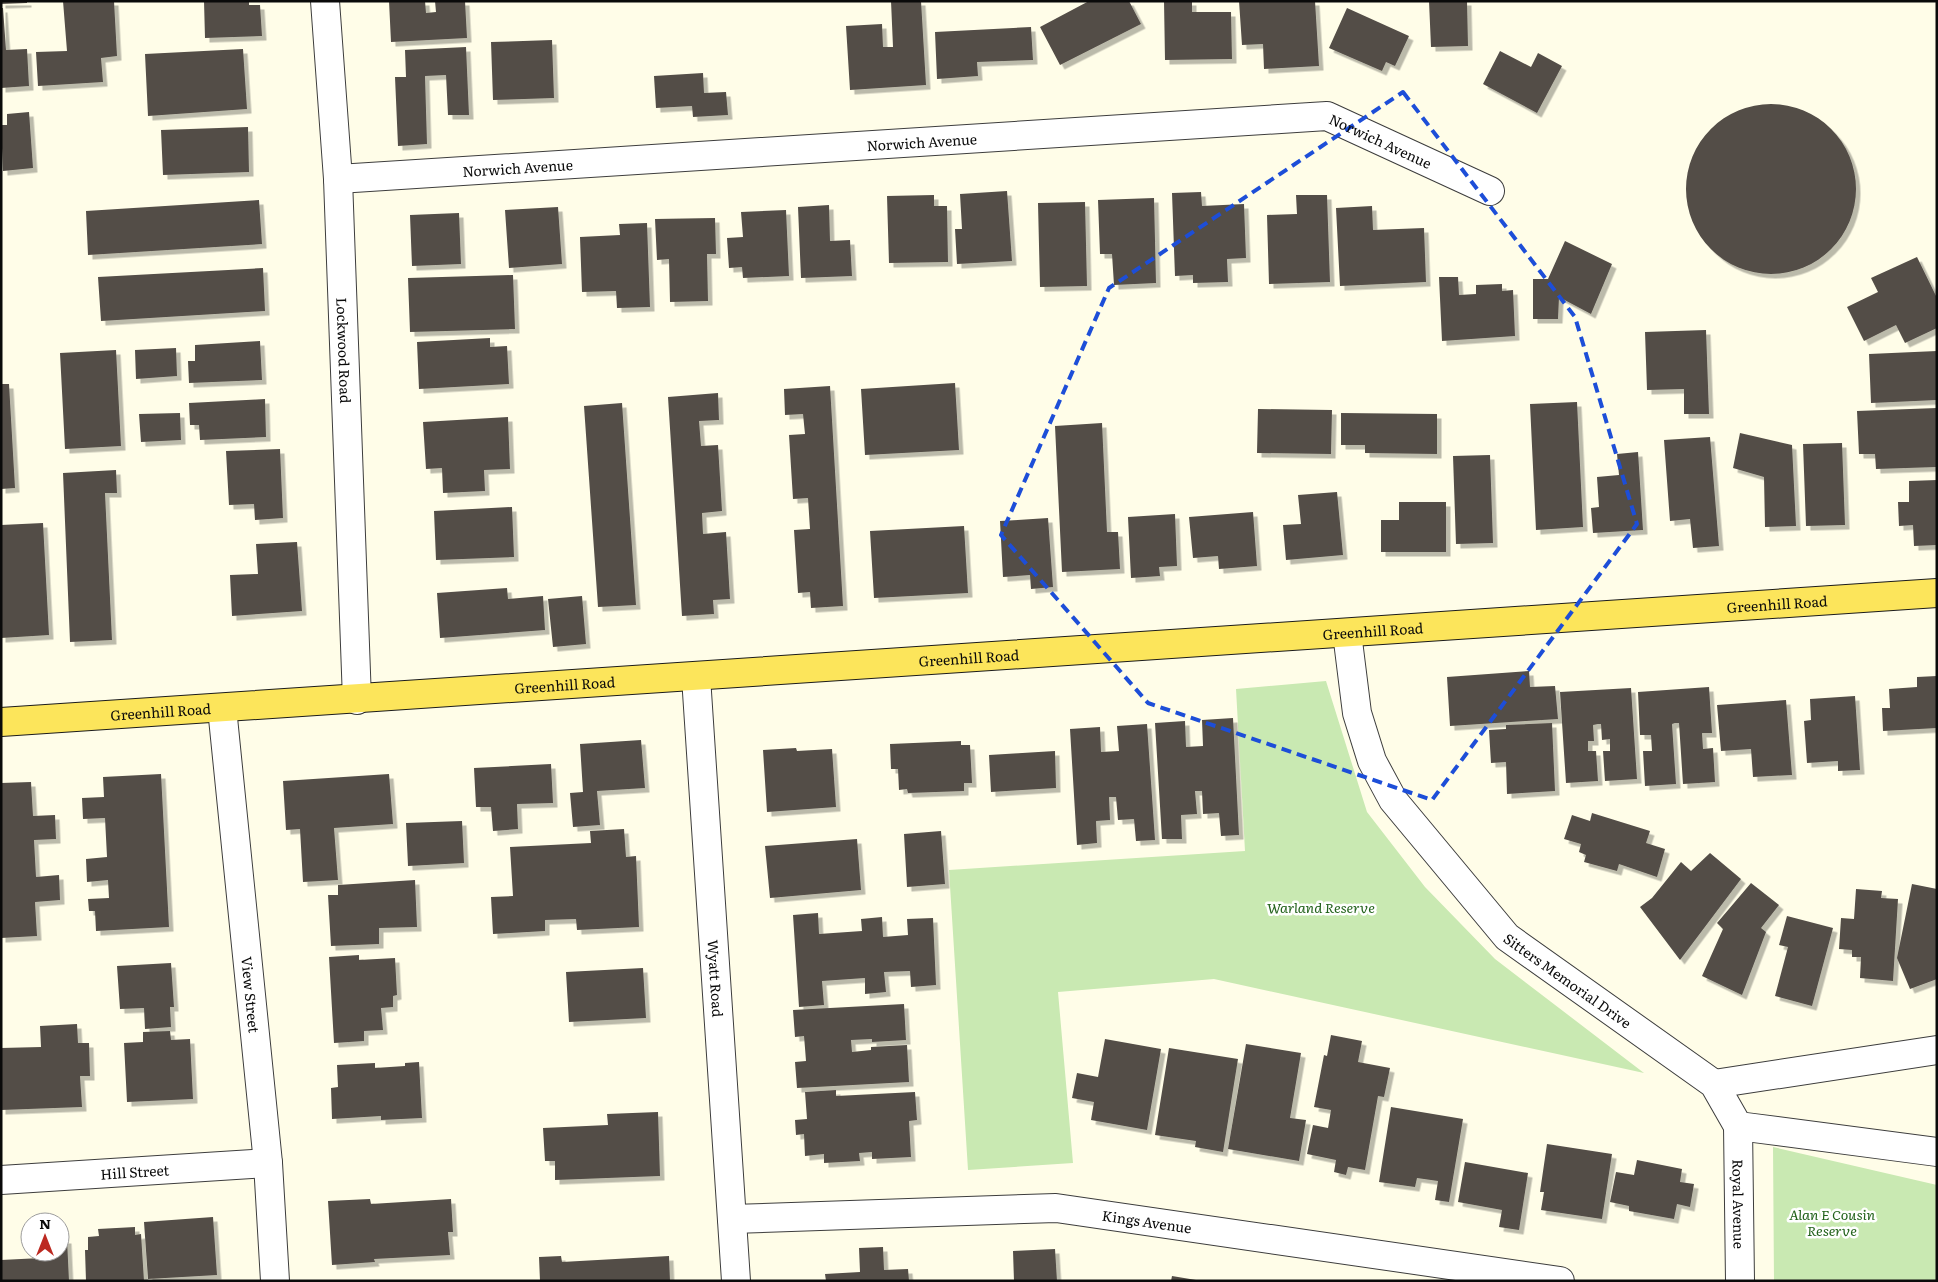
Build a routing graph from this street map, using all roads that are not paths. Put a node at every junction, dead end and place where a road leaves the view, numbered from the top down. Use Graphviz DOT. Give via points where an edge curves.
graph roads {
  1 [pos="325,1"];
  2 [pos="338,179"];
  3 [pos="1490,191"];
  4 [pos="1937,593"];
  5 [pos="1347,633"];
  6 [pos="696,677"];
  7 [pos="356,700"];
  8 [pos="222,708"];
  9 [pos="1,722"];
  10 [pos="1937,1050"];
  11 [pos="1714,1084"];
  12 [pos="1738,1126"];
  13 [pos="1937,1152"];
  14 [pos="268,1163"];
  15 [pos="1,1180"];
  16 [pos="732,1219"];
  17 [pos="275,1281"];
  18 [pos="736,1281"];
  19 [pos="1560,1281"];
  20 [pos="1740,1281"];
  1 -- 2 [label="street, Lockwood Road"];
  2 -- 3 [label="street, Norwich Avenue" via="1327,116"];
  2 -- 7 [label="street, Lockwood Road"];
  4 -- 5 [label="main road, Greenhill Road"];
  5 -- 6 [label="main road, Greenhill Road"];
  5 -- 11 [label="street, Sitters Memorial Drive" via="1357,713 1372,761 1393,800 1507,937"];
  6 -- 7 [label="main road, Greenhill Road"];
  6 -- 16 [label="street, Wyatt Road"];
  7 -- 8 [label="main road, Greenhill Road"];
  8 -- 9 [label="main road, Greenhill Road"];
  8 -- 14 [label="street, View Street"];
  10 -- 11 [label="street"];
  11 -- 12 [label="street, Sitters Memorial Drive"];
  12 -- 13 [label="street"];
  12 -- 20 [label="street, Royal Avenue"];
  14 -- 15 [label="street, Hill Street"];
  14 -- 17 [label="street, View Street"];
  16 -- 18 [label="street, Wyatt Road"];
  16 -- 19 [label="street, Kings Avenue" via="1056,1208"];
}
